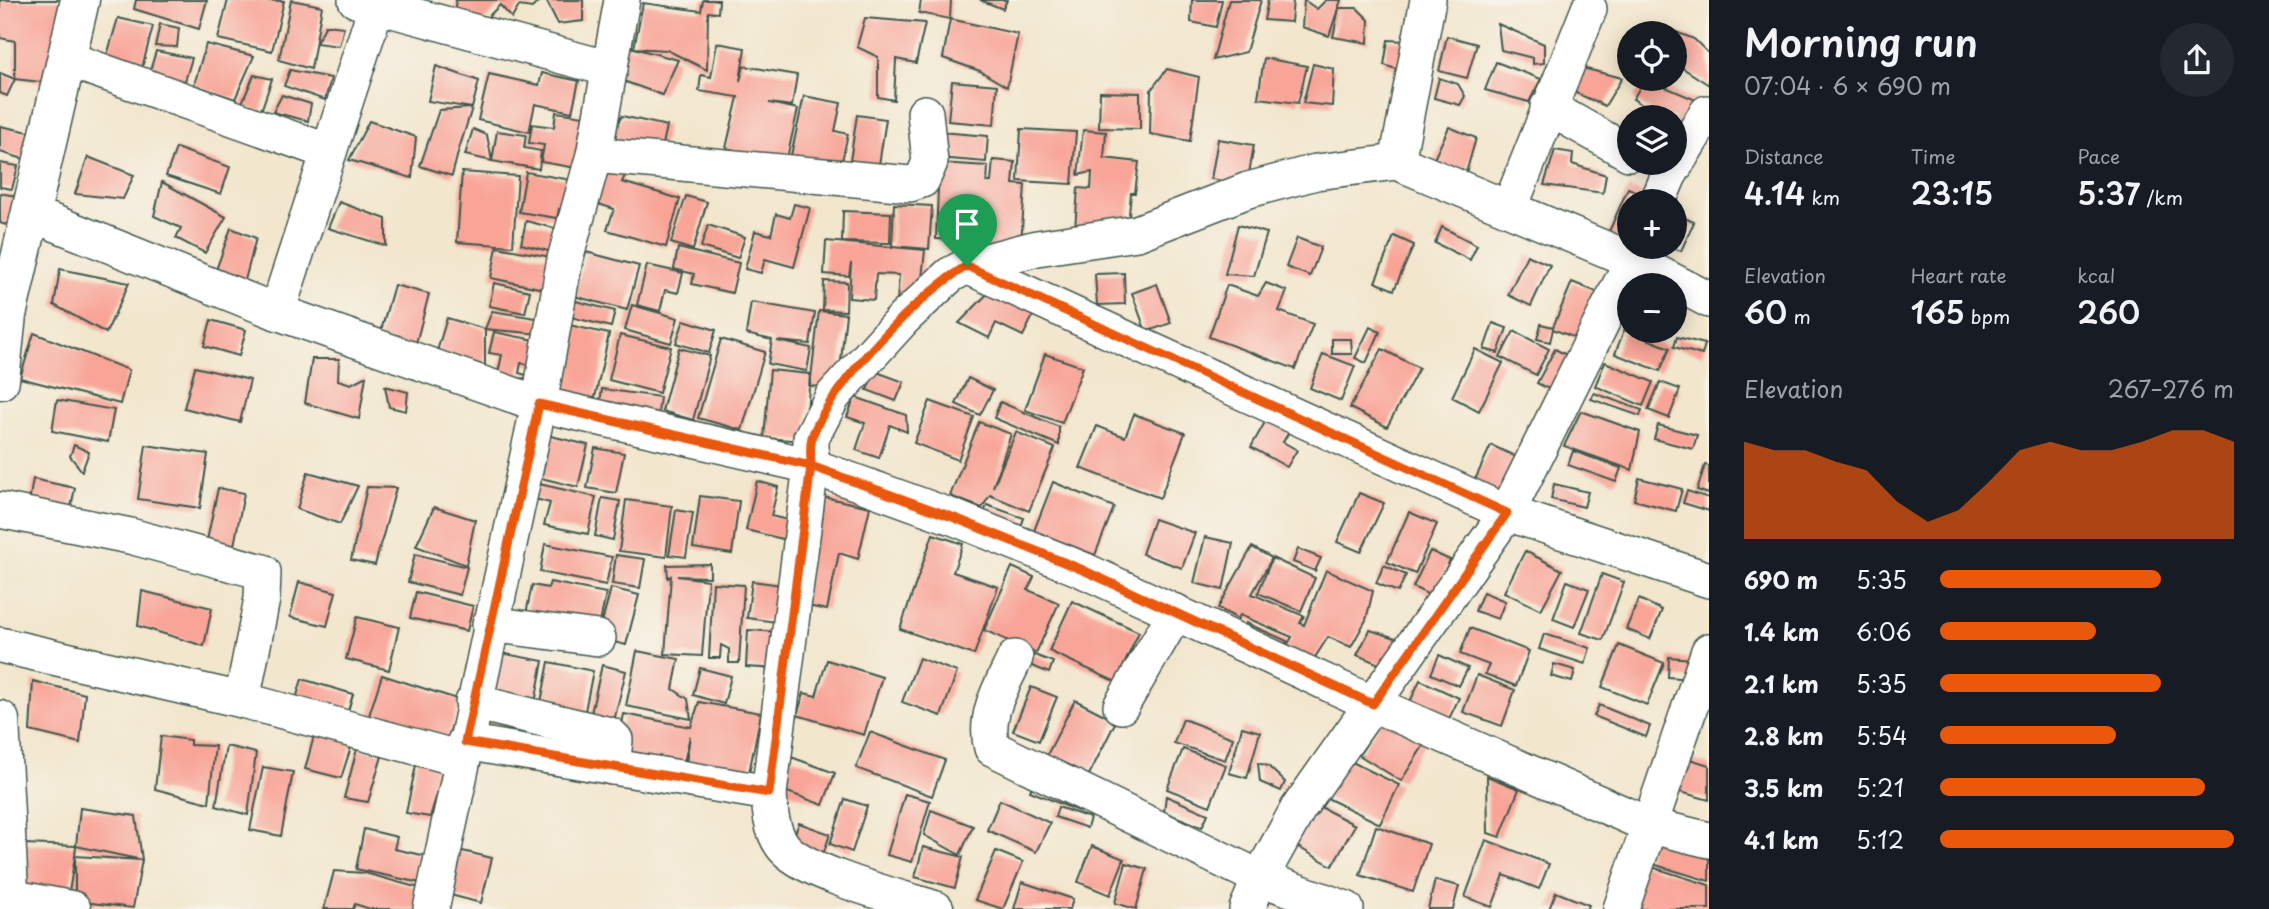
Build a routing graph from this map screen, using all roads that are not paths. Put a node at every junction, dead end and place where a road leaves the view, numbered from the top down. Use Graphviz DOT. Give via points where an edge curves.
graph roads {
  1 [pos="80,0"];
  2 [pos="622,0"];
  3 [pos="1428,0"];
  4 [pos="366,4"];
  5 [pos="1589,9"];
  6 [pos="67,59"];
  7 [pos="610,69"];
  8 [pos="1548,107"];
  9 [pos="925,113"];
  10 [pos="1707,113"];
  11 [pos="1617,146"];
  12 [pos="329,152"];
  13 [pos="594,155"];
  14 [pos="1397,162"];
  15 [pos="1658,180"];
  16 [pos="1510,207"];
  17 [pos="32,214"];
  18 [pos="1617,247"];
  19 [pos="1634,259"];
  20 [pos="1645,259"];
  21 [pos="967,266"];
  22 [pos="1709,300"];
  23 [pos="277,312"];
  24 [pos="3,313"];
  25 [pos="0,380"];
  26 [pos="539,404"];
  27 [pos="811,466"];
  28 [pos="0,510"];
  29 [pos="1507,513"];
  30 [pos="1709,580"];
  31 [pos="1176,612"];
  32 [pos="490,624"];
  33 [pos="598,638"];
  34 [pos="0,645"];
  35 [pos="1709,652"];
  36 [pos="1015,658"];
  37 [pos="242,700"];
  38 [pos="473,702"];
  39 [pos="1373,704"];
  40 [pos="1121,706"];
  41 [pos="0,720"];
  42 [pos="463,751"];
  43 [pos="612,767"];
  44 [pos="769,793"];
  45 [pos="1651,826"];
  46 [pos="1709,840"];
  47 [pos="6,886"];
  48 [pos="1253,894"];
  49 [pos="73,909"];
  50 [pos="430,909"];
  51 [pos="936,909"];
  52 [pos="1346,909"];
  53 [pos="1621,909"];
  1 -- 6 [label="street"];
  2 -- 7 [label="street"];
  3 -- 14 [label="street"];
  4 -- 7 [label="street"];
  4 -- 12 [label="street"];
  5 -- 8 [label="street"];
  6 -- 12 [label="street"];
  6 -- 17 [label="street"];
  7 -- 13 [label="street"];
  8 -- 11 [label="street"];
  8 -- 16 [label="street"];
  9 -- 13 [label="street" via="930,162 922,180 910,184"];
  10 -- 15 [label="street"];
  12 -- 23 [label="street"];
  13 -- 26 [label="street" via="565,259"];
  14 -- 16 [label="street"];
  14 -- 21 [label="street" via="1316,172 1266,184 1137,233 1037,248"];
  16 -- 18 [label="street"];
  17 -- 23 [label="street"];
  17 -- 24 [label="street"];
  19 -- 29 [label="street"];
  20 -- 22 [label="street"];
  21 -- 27 [label="street" via="950,275 904,318 833,396 811,438"];
  21 -- 29 [label="street"];
  23 -- 26 [label="street"];
  24 -- 25 [label="street"];
  26 -- 27 [label="street"];
  26 -- 32 [label="street"];
  27 -- 31 [label="street" via="968,523"];
  27 -- 44 [label="street"];
  28 -- 37 [label="street" via="130,536 262,572 262,599"];
  29 -- 30 [label="street"];
  29 -- 39 [label="street"];
  31 -- 39 [label="street"];
  31 -- 40 [label="street"];
  32 -- 33 [label="street"];
  32 -- 38 [label="street"];
  34 -- 37 [label="street"];
  35 -- 45 [label="street"];
  36 -- 48 [label="street" via="989,714 992,748"];
  37 -- 42 [label="street"];
  38 -- 42 [label="street"];
  38 -- 43 [label="street" via="610,735 615,740"];
  39 -- 45 [label="street"];
  39 -- 48 [label="street" via="1298,809"];
  41 -- 47 [label="street"];
  42 -- 43 [label="street"];
  42 -- 50 [label="street"];
  43 -- 44 [label="street"];
  44 -- 51 [label="street" via="777,836 802,862"];
  45 -- 46 [label="street"];
  45 -- 53 [label="street"];
  47 -- 49 [label="street"];
  48 -- 52 [label="street"];
}
